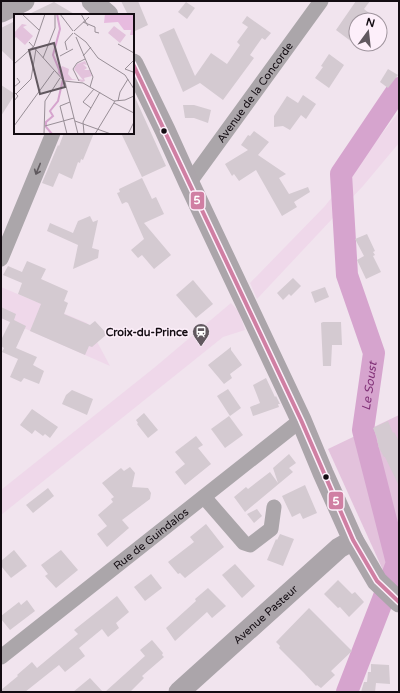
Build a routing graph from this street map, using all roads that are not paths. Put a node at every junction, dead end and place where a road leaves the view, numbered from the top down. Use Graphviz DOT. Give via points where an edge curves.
graph roads {
  1 [pos="24,1"];
  2 [pos="92,1"];
  3 [pos="105,1"];
  4 [pos="321,1"];
  5 [pos="1,12"];
  6 [pos="108,14"];
  7 [pos="109,14"];
  8 [pos="134,66"];
  9 [pos="53,134"];
  10 [pos="189,183"];
  11 [pos="1,259"];
  12 [pos="301,420"];
  13 [pos="204,497"];
  14 [pos="274,507"];
  15 [pos="353,540"];
  16 [pos="399,602"];
  17 [pos="1,657"];
  18 [pos="179,692"];
  1 -- 5 [label="street"];
  2 -- 6 [label="street"];
  3 -- 7 [label="street"];
  4 -- 10 [label="street, Avenue de la Concorde"];
  8 -- 10 [label="street"];
  9 -- 11 [label="street, one-way"];
  10 -- 12 [label="street"];
  12 -- 13 [label="street, Rue de Guindalos"];
  12 -- 15 [label="street"];
  13 -- 14 [label="street" via="244,543 250,544 271,529"];
  13 -- 17 [label="street, Rue de Guindalos"];
  15 -- 16 [label="street" via="376,581"];
  15 -- 18 [label="street, Avenue Pasteur" via="339,548"];
}
